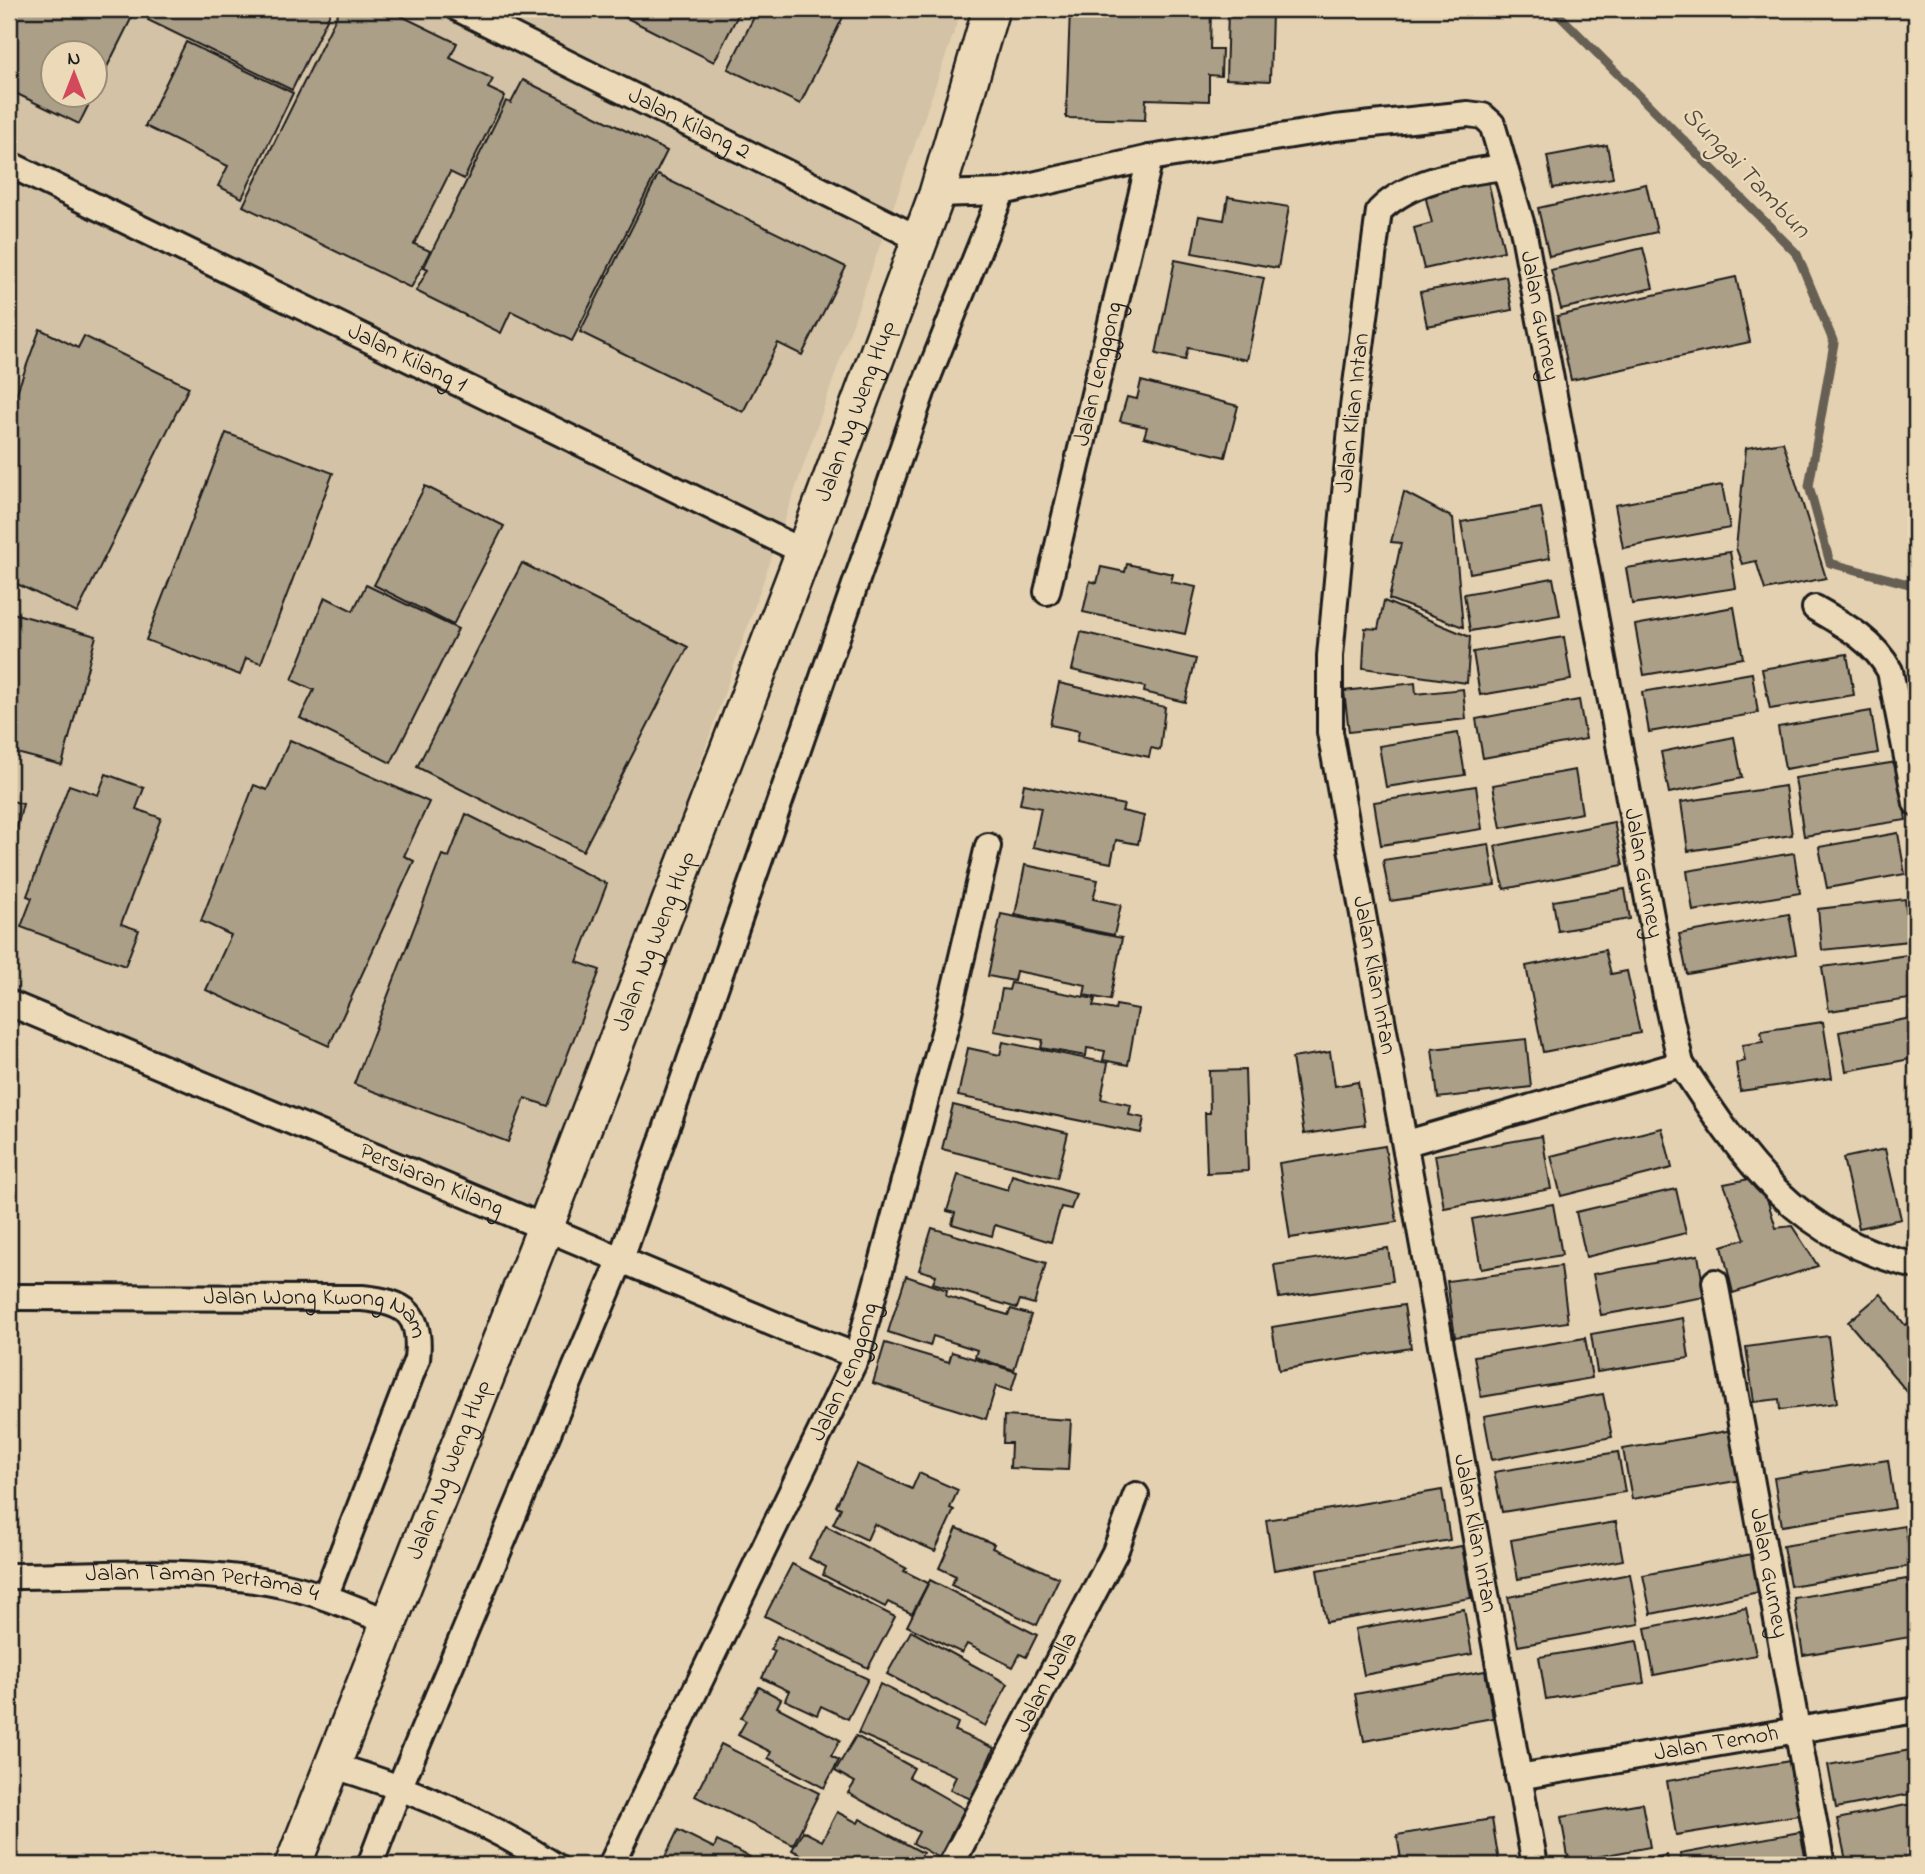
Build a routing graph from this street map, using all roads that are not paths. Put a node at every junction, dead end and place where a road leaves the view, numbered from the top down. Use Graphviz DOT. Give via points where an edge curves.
graph roads {
  1 [pos="459,9"];
  2 [pos="991,9"];
  3 [pos="1150,158"];
  4 [pos="9,164"];
  5 [pos="1503,167"];
  6 [pos="1002,192"];
  7 [pos="937,194"];
  8 [pos="921,240"];
  9 [pos="804,552"];
  10 [pos="1047,592"];
  11 [pos="1815,608"];
  12 [pos="1916,803"];
  13 [pos="988,846"];
  14 [pos="9,1003"];
  15 [pos="1681,1064"];
  16 [pos="1407,1143"];
  17 [pos="545,1228"];
  18 [pos="621,1259"];
  19 [pos="1916,1266"];
  20 [pos="1716,1282"];
  21 [pos="9,1297"];
  22 [pos="857,1356"];
  23 [pos="1136,1495"];
  24 [pos="9,1576"];
  25 [pos="325,1597"];
  26 [pos="391,1623"];
  27 [pos="1916,1710"];
  28 [pos="1797,1729"];
  29 [pos="334,1766"];
  30 [pos="1518,1777"];
  31 [pos="400,1786"];
  32 [pos="293,1865"];
  33 [pos="370,1865"];
  34 [pos="554,1865"];
  35 [pos="611,1865"];
  36 [pos="951,1865"];
  37 [pos="1535,1865"];
  38 [pos="1822,1865"];
  1 -- 8 [label="street, Jalan Kilang 2"];
  2 -- 7 [label="main road, Jalan Ng Weng Hup"];
  3 -- 5 [label="street, Jalan Gurney" via="1335,128 1468,114 1483,116 1492,124"];
  3 -- 6 [label="street, Jalan Gurney"];
  3 -- 10 [label="street, Jalan Lenggong"];
  4 -- 9 [label="street, Jalan Kilang 1"];
  5 -- 15 [label="street, Jalan Gurney" via="1523,229"];
  5 -- 16 [label="street, Jalan Klian Intan" via="1451,175 1395,195 1379,211 1353,407 1330,656 1330,732"];
  6 -- 7 [label="street, Jalan Gurney"];
  6 -- 18 [label="street" via="922,393"];
  7 -- 8 [label="main road, Jalan Ng Weng Hup"];
  8 -- 9 [label="main road, Jalan Ng Weng Hup"];
  9 -- 17 [label="main road, Jalan Ng Weng Hup"];
  11 -- 12 [label="street" via="1855,631 1890,671"];
  13 -- 22 [label="street, Jalan Lenggong" via="946,1025"];
  14 -- 17 [label="street, Persiaran Kilang"];
  15 -- 16 [label="street"];
  15 -- 19 [label="street" via="1721,1126 1801,1215 1884,1259"];
  16 -- 30 [label="street, Jalan Klian Intan"];
  17 -- 18 [label="street, Persiaran Kilang"];
  17 -- 26 [label="main road, Jalan Ng Weng Hup"];
  18 -- 22 [label="street, Persiaran Kilang"];
  18 -- 31 [label="street"];
  20 -- 28 [label="street, Jalan Gurney"];
  21 -- 25 [label="street, Jalan Wong Kwong Nam" via="362,1298 387,1300 409,1313 420,1334 417,1359"];
  22 -- 35 [label="street, Jalan Lenggong"];
  23 -- 36 [label="street, Jalan Nalla" via="1115,1552"];
  24 -- 25 [label="street, Jalan Taman Pertama 4" via="251,1579"];
  25 -- 26 [label="street, Jalan Taman Pertama 4"];
  26 -- 29 [label="main road, Jalan Ng Weng Hup"];
  27 -- 28 [label="street, Jalan Temoh"];
  28 -- 30 [label="street, Jalan Temoh"];
  28 -- 38 [label="street, Jalan Gurney"];
  29 -- 31 [label="street"];
  29 -- 32 [label="main road, Jalan Ng Weng Hup"];
  30 -- 37 [label="street, Jalan Klian Intan"];
  31 -- 33 [label="street"];
  31 -- 34 [label="street"];
}
